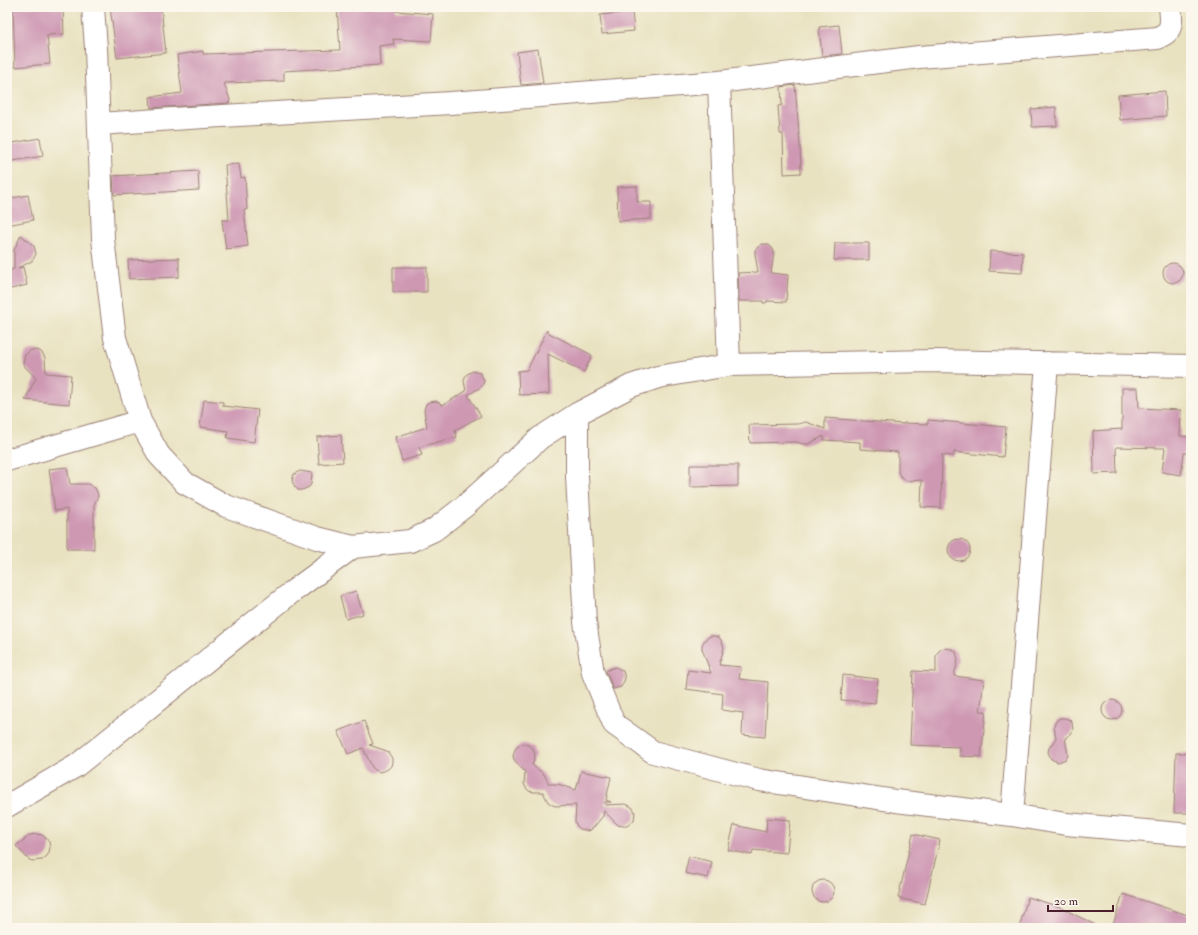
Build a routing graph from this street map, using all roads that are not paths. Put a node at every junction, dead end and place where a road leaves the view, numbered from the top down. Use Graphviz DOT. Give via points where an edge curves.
graph roads {
  1 [pos="93,7"];
  2 [pos="1170,7"];
  3 [pos="719,82"];
  4 [pos="99,124"];
  5 [pos="1047,363"];
  6 [pos="729,365"];
  7 [pos="1191,366"];
  8 [pos="577,414"];
  9 [pos="140,421"];
  10 [pos="7,460"];
  11 [pos="353,547"];
  12 [pos="7,806"];
  13 [pos="1012,815"];
  14 [pos="1191,835"];
  1 -- 4 [label="street"];
  2 -- 3 [label="street" via="1170,27 1167,33 1158,38 919,56"];
  3 -- 4 [label="street" via="451,104"];
  3 -- 6 [label="street"];
  4 -- 9 [label="street" via="103,238 115,338"];
  5 -- 6 [label="street" via="933,361"];
  5 -- 7 [label="street"];
  5 -- 13 [label="street"];
  6 -- 8 [label="street" via="658,376 631,386"];
  8 -- 11 [label="street" via="540,438 465,506 434,530 410,541"];
  8 -- 13 [label="street" via="577,477 585,622 593,673 614,724 653,752 759,780 896,801"];
  9 -- 10 [label="street"];
  9 -- 11 [label="street" via="159,454 185,483 226,506 317,538"];
  11 -- 12 [label="street" via="292,592 76,766"];
  13 -- 14 [label="street" via="1066,824"];
}
